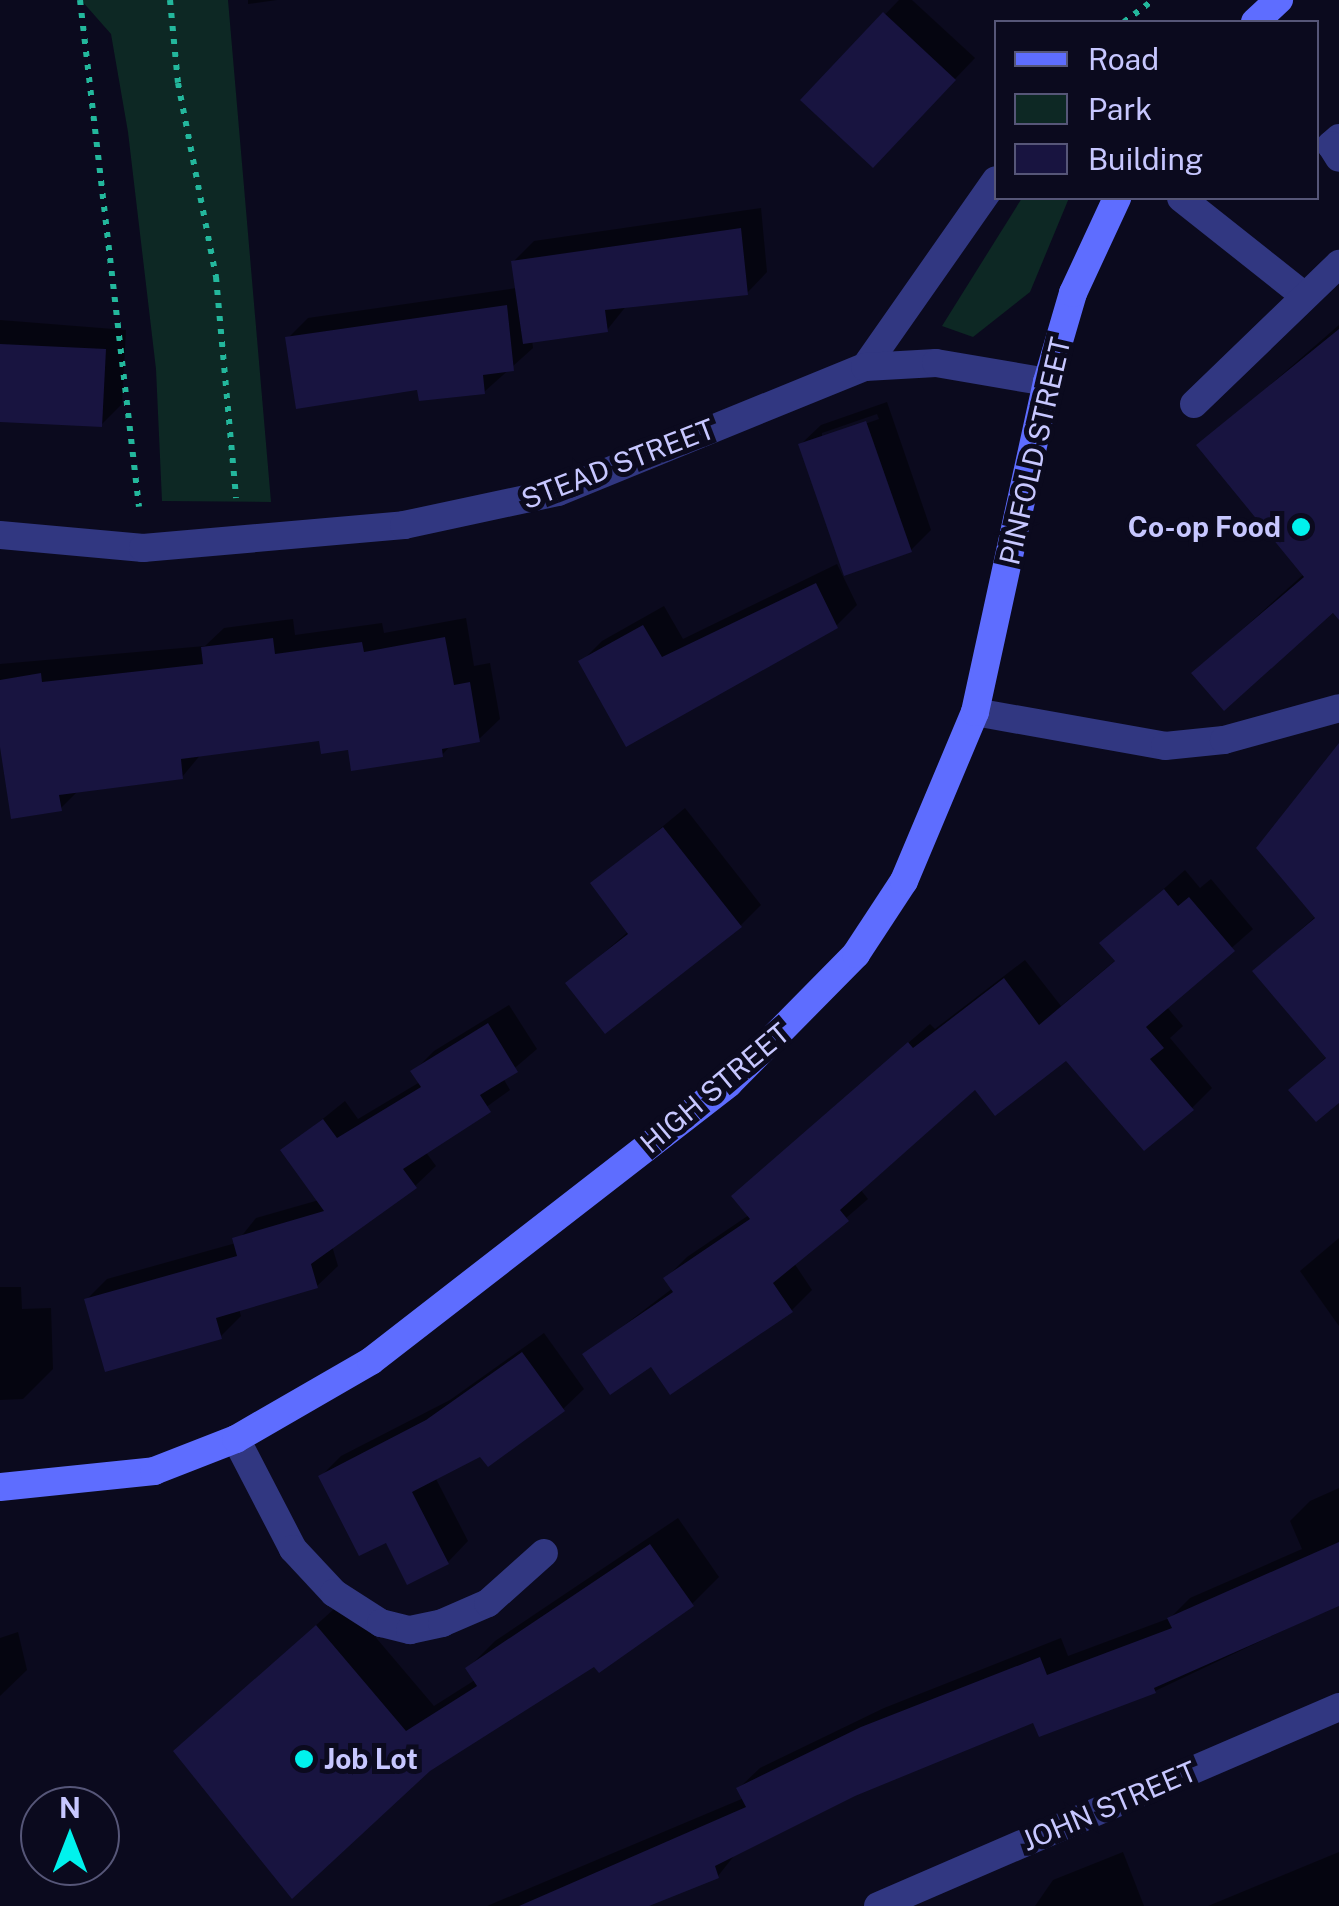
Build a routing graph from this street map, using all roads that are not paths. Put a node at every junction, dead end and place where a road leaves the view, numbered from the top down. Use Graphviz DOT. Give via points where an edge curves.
graph roads {
  1 [pos="1279,0"];
  2 [pos="1257,20"];
  3 [pos="1339,138"];
  4 [pos="1339,158"];
  5 [pos="994,183"];
  6 [pos="1117,200"];
  7 [pos="1184,200"];
  8 [pos="1339,264"];
  9 [pos="1302,294"];
  10 [pos="865,367"];
  11 [pos="1048,382"];
  12 [pos="1194,404"];
  13 [pos="0,535"];
  14 [pos="1339,708"];
  15 [pos="974,712"];
  16 [pos="236,1439"];
  17 [pos="0,1487"];
  18 [pos="544,1553"];
  19 [pos="1339,1706"];
  20 [pos="878,1906"];
  1 -- 2 [label="main road"];
  3 -- 4 [label="street" via="1331,144"];
  5 -- 10 [label="street"];
  6 -- 11 [label="main road, PINFOLD STREET" via="1072,293"];
  7 -- 9 [label="street"];
  8 -- 9 [label="street"];
  9 -- 12 [label="street"];
  10 -- 11 [label="street, STEAD STREET" via="936,363"];
  10 -- 13 [label="street, STEAD STREET" via="558,492 484,513 142,548"];
  11 -- 15 [label="main road, PINFOLD STREET"];
  14 -- 15 [label="street" via="1224,740 1165,746"];
  15 -- 16 [label="main road, HIGH STREET" via="904,881 856,954 800,1015 729,1083 371,1361"];
  16 -- 17 [label="main road, HIGH STREET" via="154,1472"];
  16 -- 18 [label="street" via="293,1549 334,1593 381,1623 410,1630 442,1623 488,1603"];
  19 -- 20 [label="street, JOHN STREET"];
}
